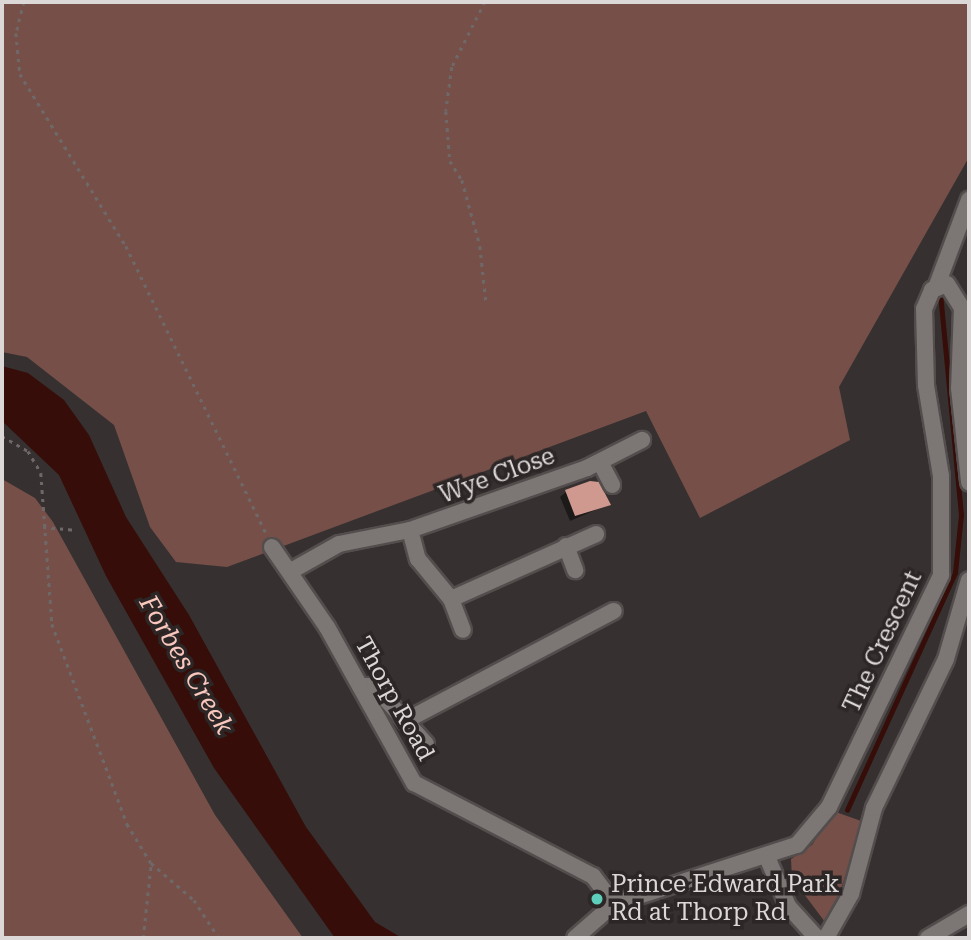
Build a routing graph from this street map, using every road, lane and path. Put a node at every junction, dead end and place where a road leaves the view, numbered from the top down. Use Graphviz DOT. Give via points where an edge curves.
graph roads {
  1 [pos="23,2"];
  2 [pos="485,2"];
  3 [pos="969,200"];
  4 [pos="937,285"];
  5 [pos="486,301"];
  6 [pos="2,436"];
  7 [pos="642,440"];
  8 [pos="600,462"];
  9 [pos="969,482"];
  10 [pos="612,485"];
  11 [pos="43,527"];
  12 [pos="77,530"];
  13 [pos="410,530"];
  14 [pos="596,534"];
  15 [pos="566,546"];
  16 [pos="272,547"];
  17 [pos="575,569"];
  18 [pos="291,571"];
  19 [pos="969,580"];
  20 [pos="451,599"];
  21 [pos="614,611"];
  22 [pos="463,630"];
  23 [pos="360,686"];
  24 [pos="405,721"];
  25 [pos="426,744"];
  26 [pos="767,856"];
  27 [pos="150,863"];
  28 [pos="614,904"];
  29 [pos="968,916"];
  30 [pos="143,938"];
  31 [pos="219,938"];
  32 [pos="575,938"];
  33 [pos="817,938"];
  34 [pos="826,938"];
  35 [pos="928,938"];
  1 -- 16 [label="path" via="16,33 20,74 126,246"];
  2 -- 5 [label="path" via="452,67 446,111 450,161 462,180 481,246"];
  3 -- 4 [label="street, The Crescent"];
  4 -- 9 [label="street" via="952,286 961,299 959,388"];
  4 -- 26 [label="street, The Crescent" via="924,309 926,385 941,476 942,575 814,831"];
  6 -- 11 [label="path" via="36,461 44,485"];
  7 -- 8 [label="street, Wye Close"];
  8 -- 10 [label="street"];
  8 -- 13 [label="street, Wye Close"];
  11 -- 12 [label="path"];
  11 -- 27 [label="path" via="52,624 127,824"];
  13 -- 18 [label="street, Wye Close" via="339,544"];
  13 -- 20 [label="street" via="418,559"];
  14 -- 15 [label="street"];
  15 -- 17 [label="street"];
  15 -- 20 [label="street"];
  16 -- 18 [label="street, Thorp Road"];
  18 -- 23 [label="street, Thorp Road"];
  19 -- 34 [label="street" via="946,659 874,808 850,894"];
  20 -- 22 [label="street"];
  21 -- 24 [label="street"];
  23 -- 24 [label="street" via="374,686"];
  23 -- 28 [label="street, Thorp Road" via="414,783 593,876"];
  24 -- 25 [label="street"];
  26 -- 28 [label="street, The Crescent"];
  26 -- 33 [label="street" via="788,906"];
  27 -- 30 [label="path"];
  27 -- 31 [label="path" via="194,900"];
  28 -- 32 [label="street"];
  29 -- 35 [label="street"];
}
